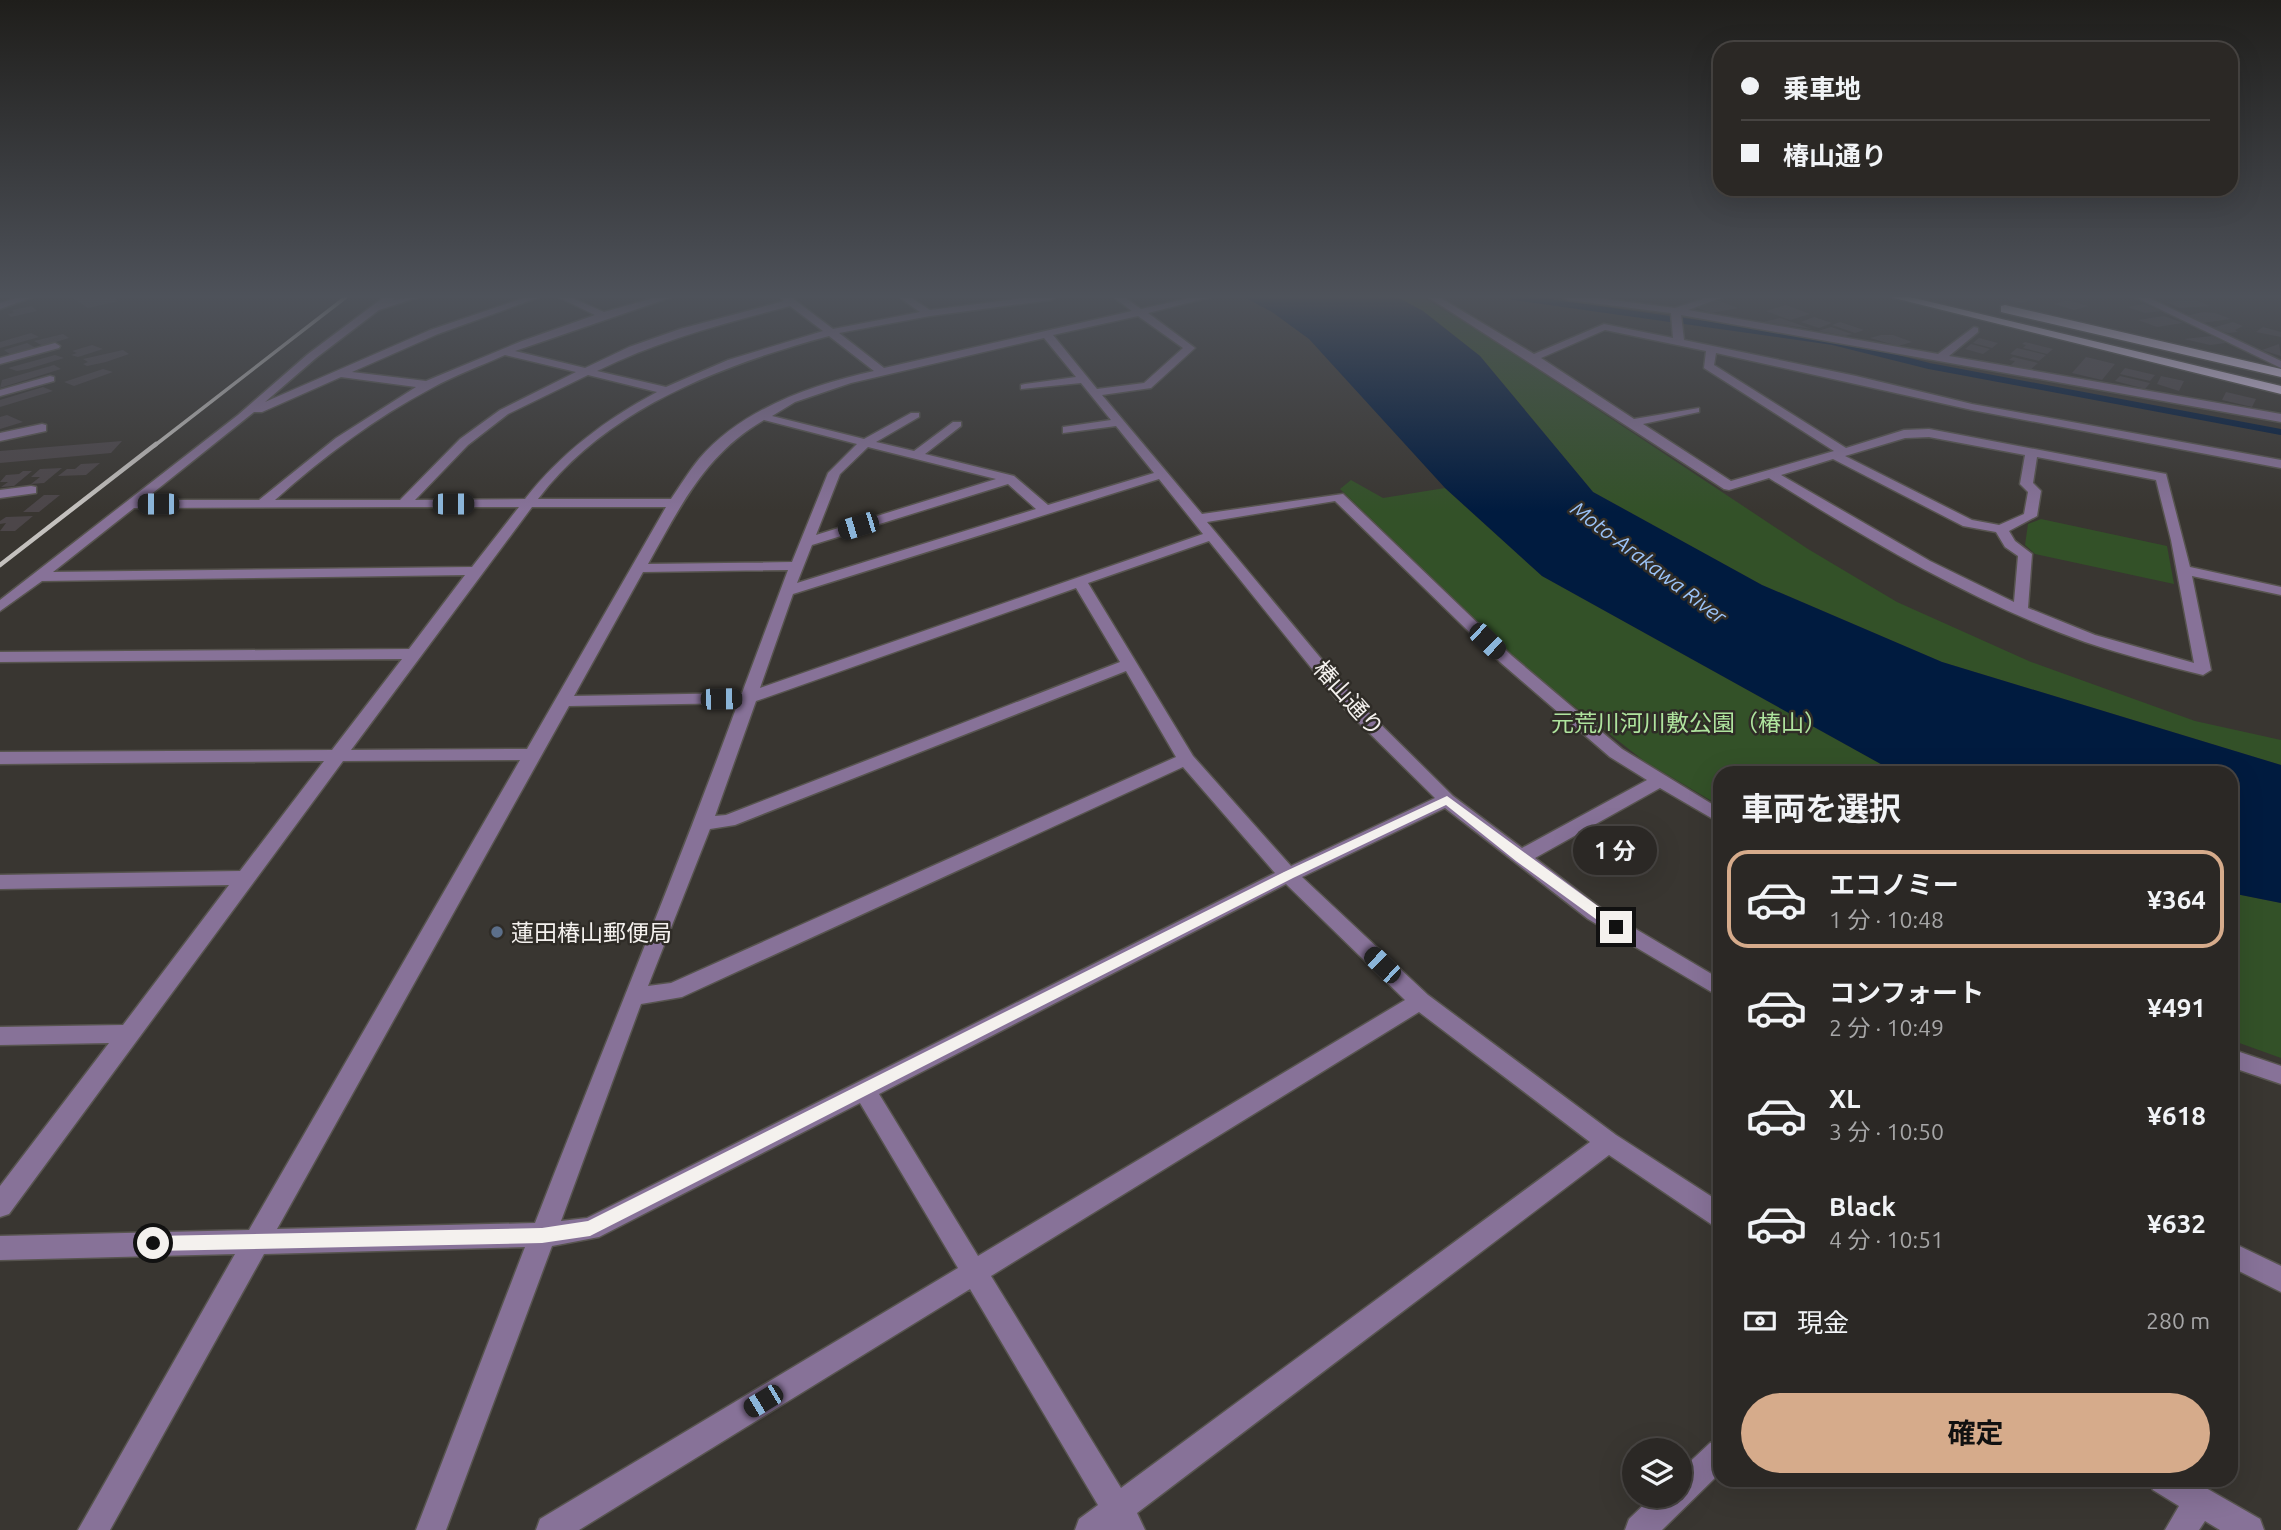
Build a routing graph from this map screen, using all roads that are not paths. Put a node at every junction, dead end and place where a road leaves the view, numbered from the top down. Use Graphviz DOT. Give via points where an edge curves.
graph roads {
  1 [pos="298,368"];
  2 [pos="351,368"];
  3 [pos="467,368"];
  4 [pos="575,368"];
  5 [pos="592,368"];
  6 [pos="719,368"];
  7 [pos="888,368"];
  8 [pos="1077,368"];
  9 [pos="1166,368"];
  10 [pos="1549,368"];
  11 [pos="1712,368"];
  12 [pos="1807,368"];
  13 [pos="2010,368"];
  14 [pos="2192,368"];
  15 [pos="2224,368"];
  16 [pos="2261,368"];
  17 [pos="881,370"];
  18 [pos="586,371"];
  19 [pos="2281,373"];
  20 [pos="338,374"];
  21 [pos="50,379"];
  22 [pos="1086,379"];
  23 [pos="2281,382"];
  24 [pos="428,385"];
  25 [pos="1025,387"];
  26 [pos="2281,390"];
  27 [pos="667,391"];
  28 [pos="1097,392"];
  29 [pos="0,393"];
  30 [pos="1695,410"];
  31 [pos="915,415"];
  32 [pos="760,416"];
  33 [pos="242,417"];
  34 [pos="2281,418"];
  35 [pos="1121,422"];
  36 [pos="1632,423"];
  37 [pos="1971,423"];
  38 [pos="957,424"];
  39 [pos="42,428"];
  40 [pos="1068,430"];
  41 [pos="0,436"];
  42 [pos="865,443"];
  43 [pos="1839,453"];
  44 [pos="2032,453"];
  45 [pos="916,455"];
  46 [pos="2281,464"];
  47 [pos="1163,474"];
  48 [pos="1771,474"];
  49 [pos="1010,480"];
  50 [pos="31,490"];
  51 [pos="0,494"];
  52 [pos="675,503"];
  53 [pos="132,504"];
  54 [pos="528,504"];
  55 [pos="261,505"];
  56 [pos="402,505"];
  57 [pos="1045,510"];
  58 [pos="1198,519"];
  59 [pos="2001,529"];
  60 [pos="1212,536"];
  61 [pos="807,542"];
  62 [pos="797,566"];
  63 [pos="638,568"];
  64 [pos="2183,570"];
  65 [pos="476,571"];
  66 [pos="38,577"];
  67 [pos="1080,582"];
  68 [pos="787,591"];
  69 [pos="2281,591"];
  70 [pos="0,607"];
  71 [pos="2021,609"];
  72 [pos="414,654"];
  73 [pos="0,657"];
  74 [pos="1128,666"];
  75 [pos="747,698"];
  76 [pos="562,701"];
  77 [pos="531,754"];
  78 [pos="340,755"];
  79 [pos="0,758"];
  80 [pos="1186,759"];
  81 [pos="1661,780"];
  82 [pos="1447,800"];
  83 [pos="1713,813"];
  84 [pos="703,823"];
  85 [pos="1520,858"];
  86 [pos="1288,875"];
  87 [pos="246,878"];
  88 [pos="0,881"];
  89 [pos="1713,985"];
  90 [pos="634,997"];
  91 [pos="1420,1001"];
  92 [pos="130,1034"];
  93 [pos="0,1036"];
  94 [pos="2238,1060"];
  95 [pos="2281,1075"];
  96 [pos="864,1090"];
  97 [pos="1608,1142"];
  98 [pos="0,1206"];
  99 [pos="1713,1211"];
  100 [pos="542,1235"];
  101 [pos="256,1240"];
  102 [pos="0,1248"];
  103 [pos="2238,1258"];
  104 [pos="975,1273"];
  105 [pos="2281,1279"];
  106 [pos="1713,1460"];
  107 [pos="1692,1480"];
  108 [pos="2174,1487"];
  109 [pos="2201,1502"];
  110 [pos="1663,1508"];
  111 [pos="1124,1520"];
  112 [pos="93,1530"];
  113 [pos="431,1530"];
  114 [pos="551,1530"];
  115 [pos="1090,1530"];
  116 [pos="1640,1530"];
  117 [pos="2180,1530"];
  118 [pos="2249,1530"];
  1 -- 33 [label="street"];
  2 -- 20 [label="street"];
  3 -- 24 [label="street"];
  4 -- 18 [label="street"];
  5 -- 18 [label="street"];
  6 -- 27 [label="street"];
  7 -- 17 [label="street"];
  8 -- 22 [label="street, 椿山通り"];
  9 -- 28 [label="street" via="1147,386"];
  10 -- 36 [label="street"];
  11 -- 43 [label="street"];
  12 -- 37 [label="street" via="1856,379"];
  13 -- 34 [label="street"];
  14 -- 26 [label="highway"];
  15 -- 23 [label="highway"];
  16 -- 19 [label="highway"];
  17 -- 32 [label="street" via="820,389"];
  18 -- 27 [label="street"];
  18 -- 56 [label="street" via="504,412 464,442"];
  20 -- 24 [label="street"];
  20 -- 33 [label="street"];
  21 -- 29 [label="street"];
  22 -- 25 [label="street"];
  22 -- 28 [label="street, 椿山通り"];
  24 -- 55 [label="street" via="346,435"];
  27 -- 54 [label="street" via="618,417 585,443 556,468"];
  28 -- 35 [label="street, 椿山通り"];
  30 -- 36 [label="street"];
  31 -- 42 [label="street"];
  32 -- 42 [label="street"];
  32 -- 52 [label="street" via="704,461"];
  33 -- 53 [label="street"];
  35 -- 40 [label="street"];
  35 -- 47 [label="street, 椿山通り"];
  36 -- 48 [label="street" via="1729,486"];
  37 -- 43 [label="street" via="1903,434"];
  37 -- 44 [label="street"];
  37 -- 46 [label="street" via="2183,444"];
  38 -- 45 [label="street"];
  39 -- 41 [label="street"];
  42 -- 45 [label="street"];
  42 -- 61 [label="street" via="834,473"];
  43 -- 48 [label="street"];
  43 -- 59 [label="street" via="1968,523"];
  44 -- 59 [label="street" via="2026,484 2035,491 2030,516"];
  44 -- 64 [label="street" via="2162,477"];
  45 -- 49 [label="street"];
  47 -- 57 [label="street"];
  47 -- 58 [label="street, 椿山通り"];
  48 -- 71 [label="street" via="1862,532"];
  49 -- 57 [label="street"];
  49 -- 61 [label="street"];
  50 -- 51 [label="street"];
  52 -- 54 [label="street"];
  52 -- 63 [label="street"];
  53 -- 55 [label="street"];
  53 -- 66 [label="street"];
  54 -- 56 [label="street"];
  54 -- 65 [label="street"];
  55 -- 56 [label="street"];
  57 -- 68 [label="street"];
  58 -- 60 [label="street, 椿山通り"];
  58 -- 81 [label="street" via="1338,497 1506,659 1616,753"];
  59 -- 71 [label="street" via="2010,544 2025,554"];
  60 -- 67 [label="street"];
  60 -- 82 [label="street, 椿山通り" via="1348,702"];
  61 -- 62 [label="street"];
  62 -- 63 [label="street"];
  62 -- 68 [label="street"];
  63 -- 76 [label="street"];
  64 -- 69 [label="street"];
  64 -- 71 [label="street" via="2203,670 2161,662"];
  65 -- 66 [label="street"];
  65 -- 72 [label="street"];
  66 -- 70 [label="street"];
  67 -- 74 [label="street"];
  67 -- 75 [label="street"];
  68 -- 75 [label="street"];
  72 -- 73 [label="street"];
  72 -- 78 [label="street"];
  74 -- 80 [label="street"];
  74 -- 84 [label="street" via="728,821"];
  75 -- 76 [label="street"];
  75 -- 84 [label="street"];
  76 -- 77 [label="street"];
  77 -- 78 [label="street"];
  77 -- 101 [label="street"];
  78 -- 79 [label="street"];
  78 -- 87 [label="street"];
  80 -- 86 [label="street"];
  80 -- 90 [label="street" via="674,991"];
  81 -- 83 [label="street"];
  81 -- 85 [label="street"];
  82 -- 85 [label="street, 椿山通り"];
  82 -- 86 [label="street"];
  84 -- 90 [label="street"];
  85 -- 89 [label="street, 椿山通り" via="1595,914"];
  86 -- 91 [label="street"];
  86 -- 96 [label="street"];
  87 -- 88 [label="street"];
  87 -- 92 [label="street"];
  90 -- 100 [label="street"];
  91 -- 97 [label="street"];
  91 -- 104 [label="street"];
  92 -- 93 [label="street"];
  92 -- 98 [label="street"];
  94 -- 95 [label="street"];
  96 -- 100 [label="street" via="590,1229"];
  96 -- 104 [label="street"];
  97 -- 99 [label="street"];
  97 -- 111 [label="street"];
  100 -- 101 [label="street"];
  100 -- 113 [label="street"];
  101 -- 102 [label="street"];
  101 -- 112 [label="street"];
  103 -- 105 [label="street"];
  104 -- 111 [label="street"];
  104 -- 114 [label="street"];
  106 -- 107 [label="street"];
  108 -- 109 [label="street"];
  109 -- 117 [label="street"];
  109 -- 118 [label="street"];
  110 -- 116 [label="street"];
  111 -- 115 [label="street"];
}
